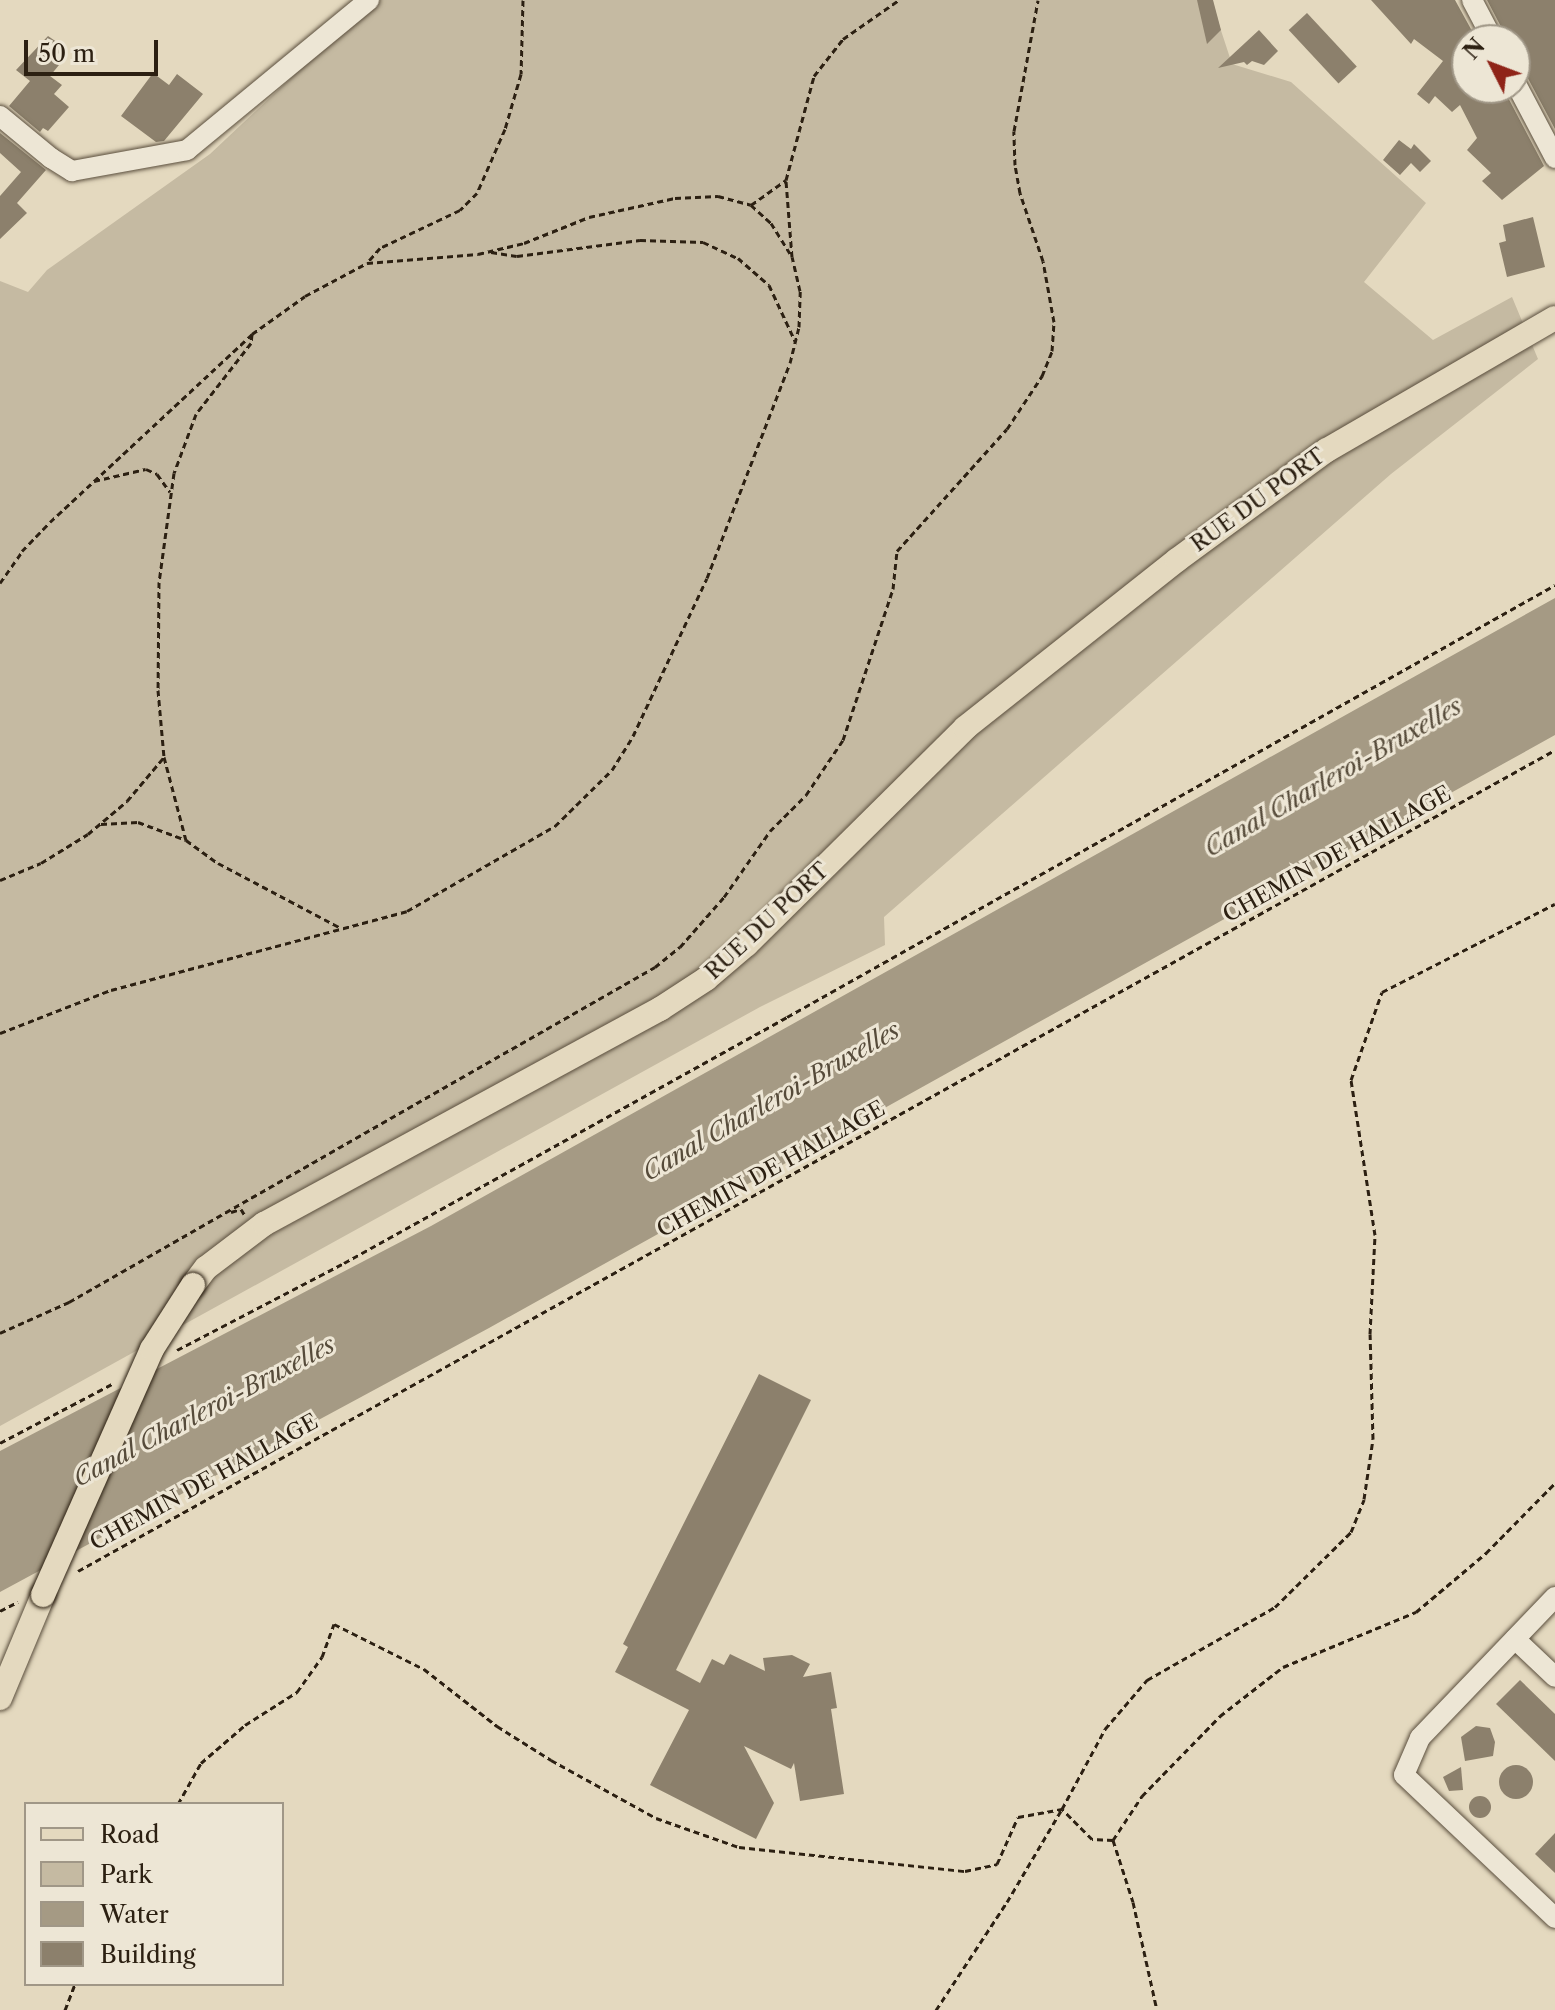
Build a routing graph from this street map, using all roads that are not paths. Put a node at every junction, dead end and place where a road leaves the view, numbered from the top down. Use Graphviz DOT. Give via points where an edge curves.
graph roads {
  1 [pos="369,0"];
  2 [pos="1472,0"];
  3 [pos="1485,24"];
  4 [pos="1527,104"];
  5 [pos="0,116"];
  6 [pos="1555,158"];
  7 [pos="1555,318"];
  8 [pos="1555,1597"];
  9 [pos="1515,1639"];
  10 [pos="1555,1677"];
  11 [pos="0,1698"];
  12 [pos="1555,1918"];
  1 -- 5 [label="street" via="187,150 72,171"];
  2 -- 3 [label="street"];
  4 -- 6 [label="street"];
  7 -- 11 [label="main road, RUE DU PORT, bridge" via="1327,450 1177,560 965,728 706,979 264,1224 206,1268 152,1349 33,1597"];
  8 -- 9 [label="street"];
  9 -- 10 [label="street"];
  9 -- 12 [label="street" via="1420,1738 1404,1775"];
}
